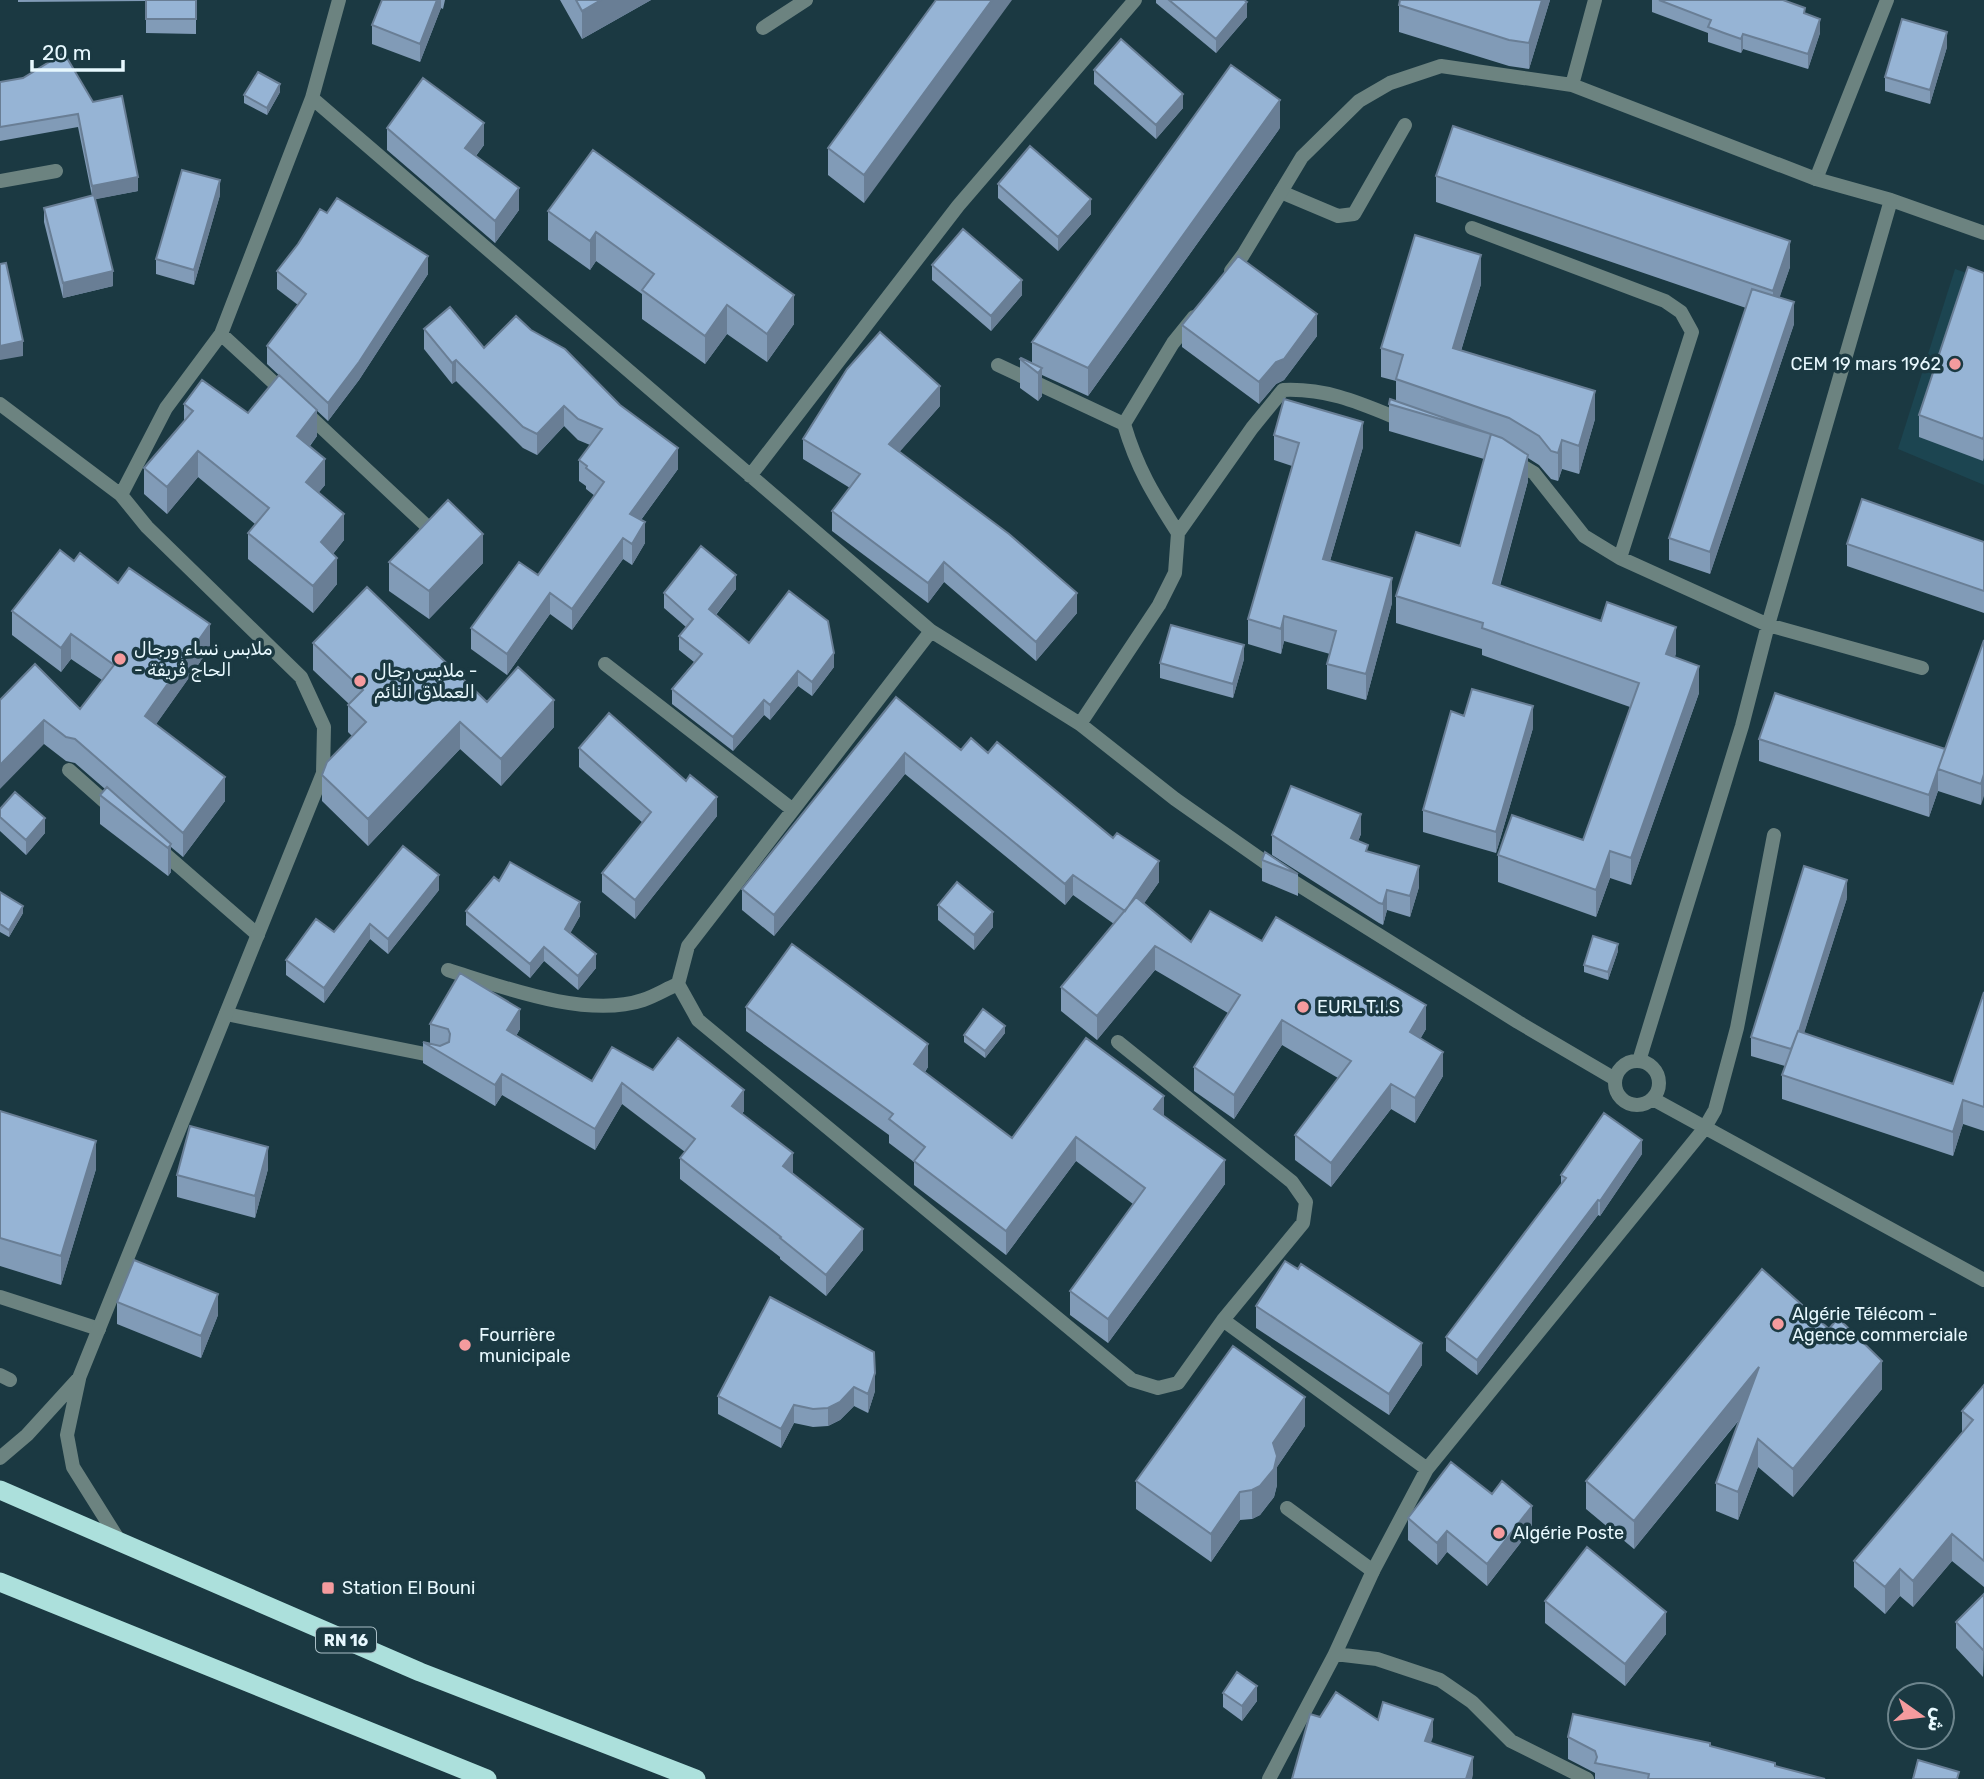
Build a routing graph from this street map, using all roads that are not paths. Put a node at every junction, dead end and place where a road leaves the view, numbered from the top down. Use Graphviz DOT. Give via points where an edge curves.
graph roads {
  1 [pos="339,0"];
  2 [pos="806,0"];
  3 [pos="1135,0"];
  4 [pos="1595,0"];
  5 [pos="1887,0"];
  6 [pos="763,28"];
  7 [pos="1572,85"];
  8 [pos="312,98"];
  9 [pos="1405,125"];
  10 [pos="56,171"];
  11 [pos="1816,178"];
  12 [pos="0,181"];
  13 [pos="1281,192"];
  14 [pos="1891,200"];
  15 [pos="1472,228"];
  16 [pos="1984,233"];
  17 [pos="1220,284"];
  18 [pos="1204,304"];
  19 [pos="221,334"];
  20 [pos="999,365"];
  21 [pos="0,404"];
  22 [pos="1124,424"];
  23 [pos="1423,428"];
  24 [pos="1494,452"];
  25 [pos="750,476"];
  26 [pos="121,495"];
  27 [pos="432,531"];
  28 [pos="1178,533"];
  29 [pos="1620,558"];
  30 [pos="1768,625"];
  31 [pos="931,631"];
  32 [pos="605,664"];
  33 [pos="1922,668"];
  34 [pos="1080,724"];
  35 [pos="69,771"];
  36 [pos="793,810"];
  37 [pos="122,816"];
  38 [pos="143,835"];
  39 [pos="1774,835"];
  40 [pos="258,935"];
  41 [pos="448,971"];
  42 [pos="678,984"];
  43 [pos="226,1014"];
  44 [pos="1118,1042"];
  45 [pos="441,1057"];
  46 [pos="1639,1060"];
  47 [pos="1615,1079"];
  48 [pos="1653,1099"];
  49 [pos="1704,1129"];
  50 [pos="1984,1280"];
  51 [pos="0,1297"];
  52 [pos="1223,1320"];
  53 [pos="99,1329"];
  54 [pos="79,1378"];
  55 [pos="0,1458"];
  56 [pos="1427,1469"];
  57 [pos="0,1490"];
  58 [pos="1287,1508"];
  59 [pos="120,1542"];
  60 [pos="1373,1571"];
  61 [pos="0,1583"];
  62 [pos="1335,1654"];
  63 [pos="487,1779"];
  64 [pos="695,1779"];
  65 [pos="1269,1779"];
  66 [pos="1587,1779"];
  1 -- 8 [label="street"];
  2 -- 6 [label="street"];
  3 -- 25 [label="street" via="958,206"];
  4 -- 7 [label="street"];
  5 -- 11 [label="street"];
  7 -- 11 [label="street"];
  7 -- 13 [label="street" via="1441,66 1390,83 1359,101 1302,157"];
  8 -- 19 [label="street"];
  8 -- 25 [label="street"];
  9 -- 13 [label="street" via="1354,214 1338,216"];
  10 -- 12 [label="street"];
  11 -- 14 [label="street"];
  13 -- 17 [label="street"];
  14 -- 16 [label="street"];
  14 -- 30 [label="street"];
  15 -- 29 [label="street" via="1665,301 1681,312 1692,332"];
  18 -- 22 [label="street" via="1173,343"];
  19 -- 26 [label="street" via="166,408"];
  19 -- 27 [label="street"];
  20 -- 22 [label="street"];
  21 -- 26 [label="street"];
  22 -- 28 [label="street" via="1135,458"];
  23 -- 28 [label="street" via="1336,394 1283,390"];
  24 -- 29 [label="street" via="1534,473 1584,536"];
  25 -- 31 [label="street"];
  26 -- 40 [label="street" via="147,527 301,677 324,727 323,773"];
  28 -- 34 [label="street" via="1175,573 1159,605"];
  29 -- 30 [label="street"];
  30 -- 33 [label="street"];
  30 -- 46 [label="street" via="1742,726"];
  31 -- 34 [label="street"];
  31 -- 36 [label="street"];
  32 -- 36 [label="street"];
  34 -- 47 [label="street" via="1175,799 1286,877"];
  35 -- 37 [label="street"];
  36 -- 42 [label="street" via="688,946"];
  38 -- 40 [label="street"];
  39 -- 49 [label="street" via="1737,1028 1715,1110"];
  40 -- 43 [label="street"];
  41 -- 42 [label="street" via="533,996 603,1007 642,1001"];
  42 -- 52 [label="street" via="698,1020 1132,1380 1158,1388 1178,1383"];
  43 -- 45 [label="street"];
  43 -- 53 [label="street"];
  44 -- 52 [label="street" via="1292,1182 1306,1202 1303,1223"];
  46 -- 47 [label="street" via="1626,1063"];
  46 -- 48 [label="street" via="1652,1066 1659,1079"];
  47 -- 48 [label="street" via="1617,1093 1626,1103 1640,1105"];
  48 -- 49 [label="street"];
  49 -- 50 [label="street"];
  49 -- 56 [label="street"];
  51 -- 53 [label="street"];
  52 -- 56 [label="street"];
  53 -- 54 [label="street"];
  54 -- 55 [label="street"];
  54 -- 59 [label="street" via="67,1435 73,1467"];
  56 -- 60 [label="street"];
  57 -- 59 [label="highway, RN 16"];
  58 -- 60 [label="street"];
  59 -- 64 [label="highway, RN 16" via="420,1672"];
  60 -- 62 [label="street"];
  61 -- 63 [label="highway"];
  62 -- 65 [label="street"];
  62 -- 66 [label="street" via="1377,1659 1440,1680 1472,1702 1511,1741"];
}
